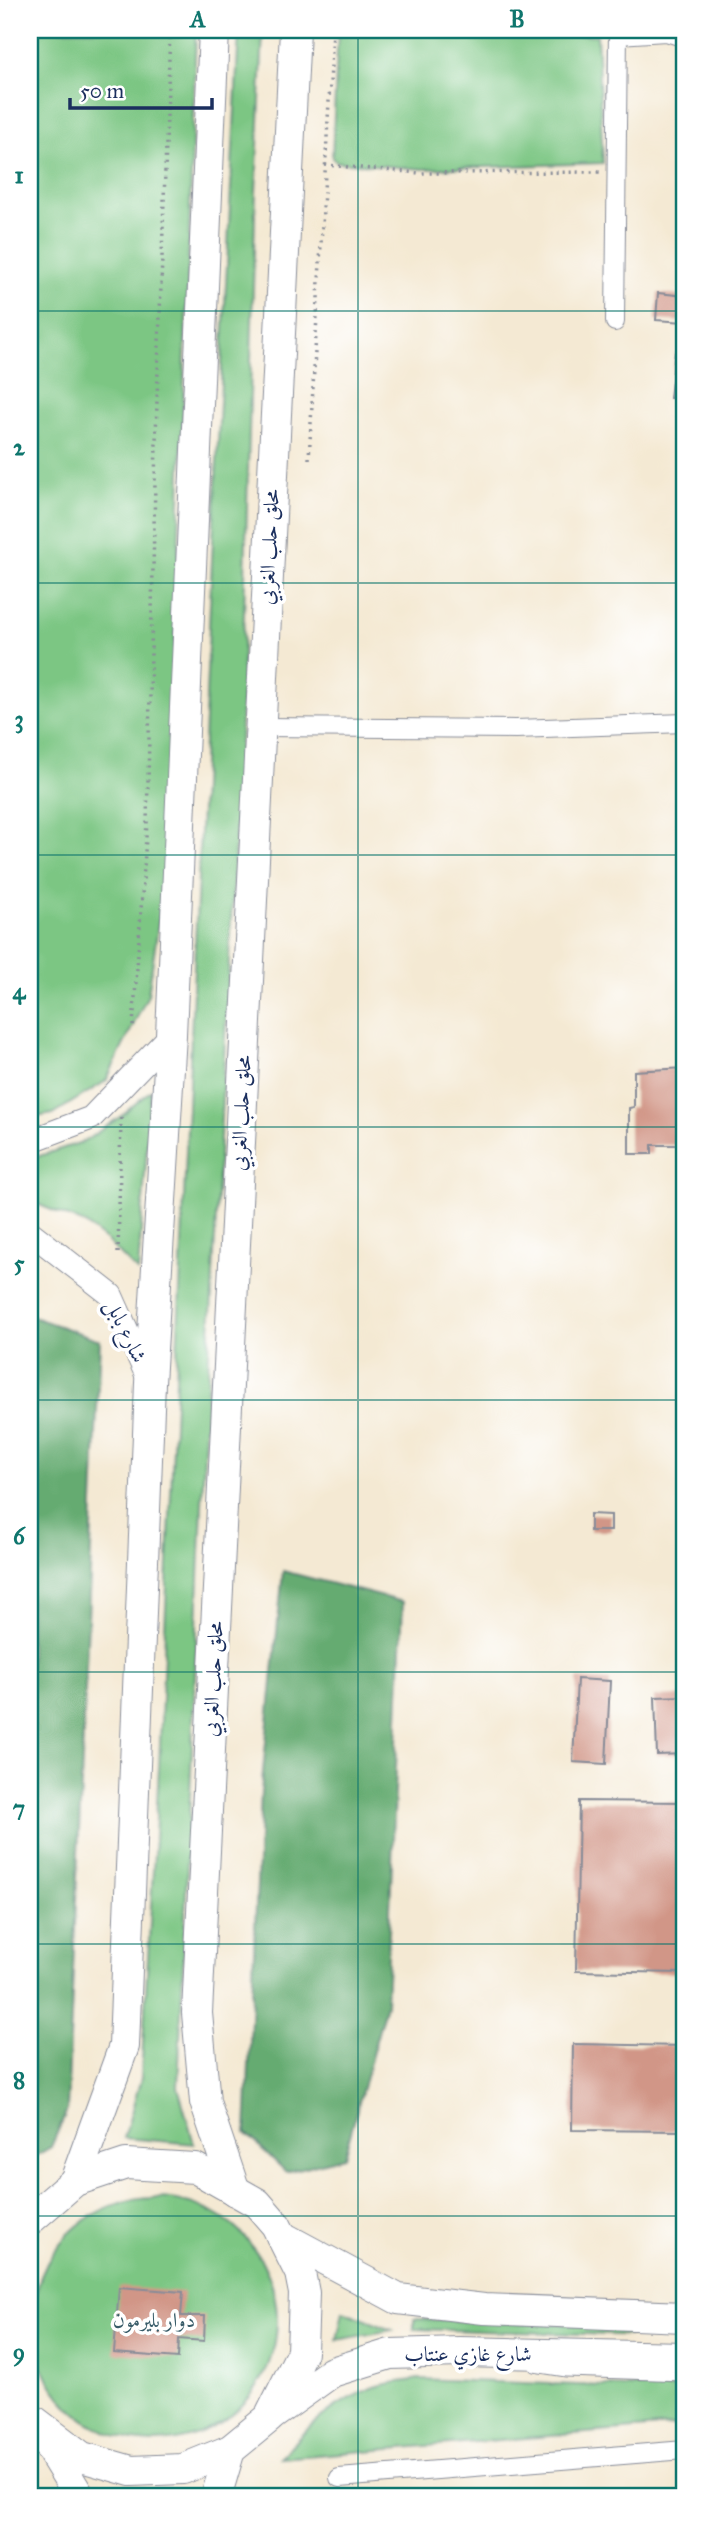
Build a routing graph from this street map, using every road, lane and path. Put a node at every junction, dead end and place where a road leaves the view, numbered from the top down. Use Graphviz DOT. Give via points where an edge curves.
graph roads {
  1 [pos="170,30"];
  2 [pos="214,30"];
  3 [pos="295,30"];
  4 [pos="333,30"];
  5 [pos="618,33"];
  6 [pos="685,38"];
  7 [pos="325,165"];
  8 [pos="616,172"];
  9 [pos="615,322"];
  10 [pos="309,459"];
  11 [pos="685,723"];
  12 [pos="261,727"];
  13 [pos="133,1026"];
  14 [pos="171,1035"];
  15 [pos="121,1116"];
  16 [pos="30,1141"];
  17 [pos="30,1232"];
  18 [pos="118,1253"];
  19 [pos="150,1383"];
  20 [pos="75,2181"];
  21 [pos="235,2191"];
  22 [pos="30,2220"];
  23 [pos="281,2236"];
  24 [pos="685,2317"];
  25 [pos="500,2353"];
  26 [pos="685,2357"];
  27 [pos="685,2376"];
  28 [pos="31,2417"];
  29 [pos="269,2417"];
  30 [pos="230,2450"];
  31 [pos="685,2450"];
  32 [pos="339,2479"];
  33 [pos="80,2497"];
  34 [pos="216,2497"];
  1 -- 13 [label="path" via="148,823"];
  2 -- 14 [label="highway"];
  3 -- 12 [label="highway, محلق حلب الغربي"];
  4 -- 7 [label="path"];
  5 -- 6 [label="street" via="666,32"];
  5 -- 8 [label="street"];
  7 -- 8 [label="path" via="420,173"];
  7 -- 10 [label="path"];
  8 -- 9 [label="street"];
  11 -- 12 [label="street" via="516,729"];
  12 -- 21 [label="highway, محلق حلب الغربي" via="197,2013 205,2102"];
  14 -- 16 [label="street" via="91,1118"];
  14 -- 19 [label="highway"];
  15 -- 18 [label="path"];
  17 -- 19 [label="street, شارع بابل" via="111,1295"];
  19 -- 20 [label="highway" via="124,2046"];
  20 -- 21 [label="highway" via="126,2164 195,2168"];
  20 -- 22 [label="highway"];
  21 -- 23 [label="highway" via="257,2203"];
  23 -- 24 [label="highway" via="398,2299 484,2309"];
  23 -- 29 [label="highway" via="300,2273 304,2293 302,2352"];
  25 -- 26 [label="highway, شارع غازي عنتاب"];
  25 -- 27 [label="lane" via="549,2370"];
  25 -- 29 [label="highway, شارع غازي عنتاب" via="390,2354 332,2372"];
  28 -- 30 [label="highway" via="82,2457 131,2472 183,2469"];
  28 -- 33 [label="highway"];
  29 -- 30 [label="highway, شارع غازي عنتاب"];
  30 -- 34 [label="highway"];
  31 -- 32 [label="street"];
}
